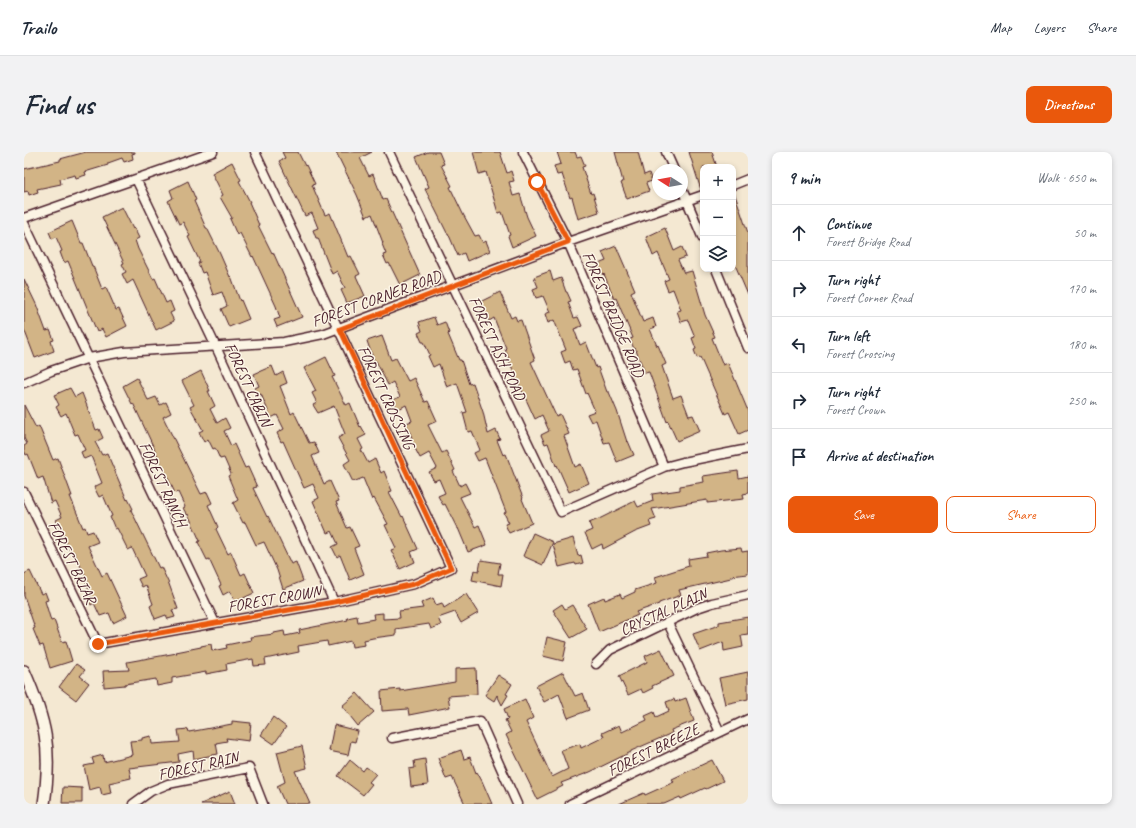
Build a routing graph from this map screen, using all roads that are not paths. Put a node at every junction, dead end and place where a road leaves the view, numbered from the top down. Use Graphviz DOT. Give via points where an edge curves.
graph roads {
  1 [pos="213,152"];
  2 [pos="255,152"];
  3 [pos="390,152"];
  4 [pos="523,152"];
  5 [pos="666,152"];
  6 [pos="671,164"];
  7 [pos="136,179"];
  8 [pos="748,179"];
  9 [pos="736,183"];
  10 [pos="700,196"];
  11 [pos="687,200"];
  12 [pos="688,200"];
  13 [pos="24,218"];
  14 [pos="24,223"];
  15 [pos="702,236"];
  16 [pos="568,242"];
  17 [pos="717,272"];
  18 [pos="454,285"];
  19 [pos="340,329"];
  20 [pos="216,347"];
  21 [pos="748,348"];
  22 [pos="89,358"];
  23 [pos="24,383"];
  24 [pos="748,449"];
  25 [pos="664,467"];
  26 [pos="24,492"];
  27 [pos="451,568"];
  28 [pos="748,595"];
  29 [pos="334,602"];
  30 [pos="215,622"];
  31 [pos="668,622"];
  32 [pos="98,644"];
  33 [pos="596,664"];
  34 [pos="24,671"];
  35 [pos="748,719"];
  36 [pos="720,732"];
  37 [pos="392,738"];
  38 [pos="44,804"];
  39 [pos="133,804"];
  40 [pos="263,804"];
  41 [pos="517,804"];
  42 [pos="570,804"];
  1 -- 7 [label="street"];
  2 -- 19 [label="street, FOREST CROSSING"];
  3 -- 18 [label="street, FOREST ASH ROAD"];
  4 -- 16 [label="street, FOREST BRIDGE ROAD"];
  5 -- 6 [label="street"];
  7 -- 13 [label="street"];
  7 -- 20 [label="street, FOREST CABIN"];
  8 -- 9 [label="street"];
  10 -- 12 [label="street, FOREST CORNER ROAD"];
  11 -- 15 [label="street"];
  11 -- 16 [label="street, FOREST CORNER ROAD"];
  14 -- 22 [label="street, FOREST RANCH"];
  16 -- 18 [label="street, FOREST CORNER ROAD"];
  16 -- 25 [label="street, FOREST BRIDGE ROAD"];
  17 -- 21 [label="street"];
  18 -- 19 [label="street, FOREST CORNER ROAD"];
  18 -- 25 [label="street, FOREST ASH ROAD" via="561,512"];
  19 -- 20 [label="street, FOREST CORNER ROAD" via="284,342"];
  19 -- 27 [label="street, FOREST CROSSING"];
  20 -- 22 [label="street, FOREST CORNER ROAD" via="124,352"];
  20 -- 29 [label="street, FOREST CABIN"];
  22 -- 23 [label="street, FOREST CORNER ROAD"];
  22 -- 30 [label="street, FOREST RANCH"];
  24 -- 25 [label="street"];
  26 -- 32 [label="street, FOREST BRIAR"];
  27 -- 29 [label="street, FOREST CROWN" via="414,584"];
  28 -- 31 [label="street, CRYSTAL PLAIN" via="697,608"];
  29 -- 30 [label="street, FOREST CROWN"];
  30 -- 32 [label="street, FOREST CROWN"];
  31 -- 33 [label="street, CRYSTAL PLAIN" via="610,650"];
  31 -- 36 [label="street"];
  34 -- 38 [label="street" via="36,696 46,732 48,770"];
  35 -- 36 [label="street, FOREST BREEZE"];
  36 -- 42 [label="street, FOREST BREEZE"];
  37 -- 41 [label="street" via="480,722"];
  39 -- 40 [label="street, FOREST RAIN" via="151,791 168,784 248,768"];
}
